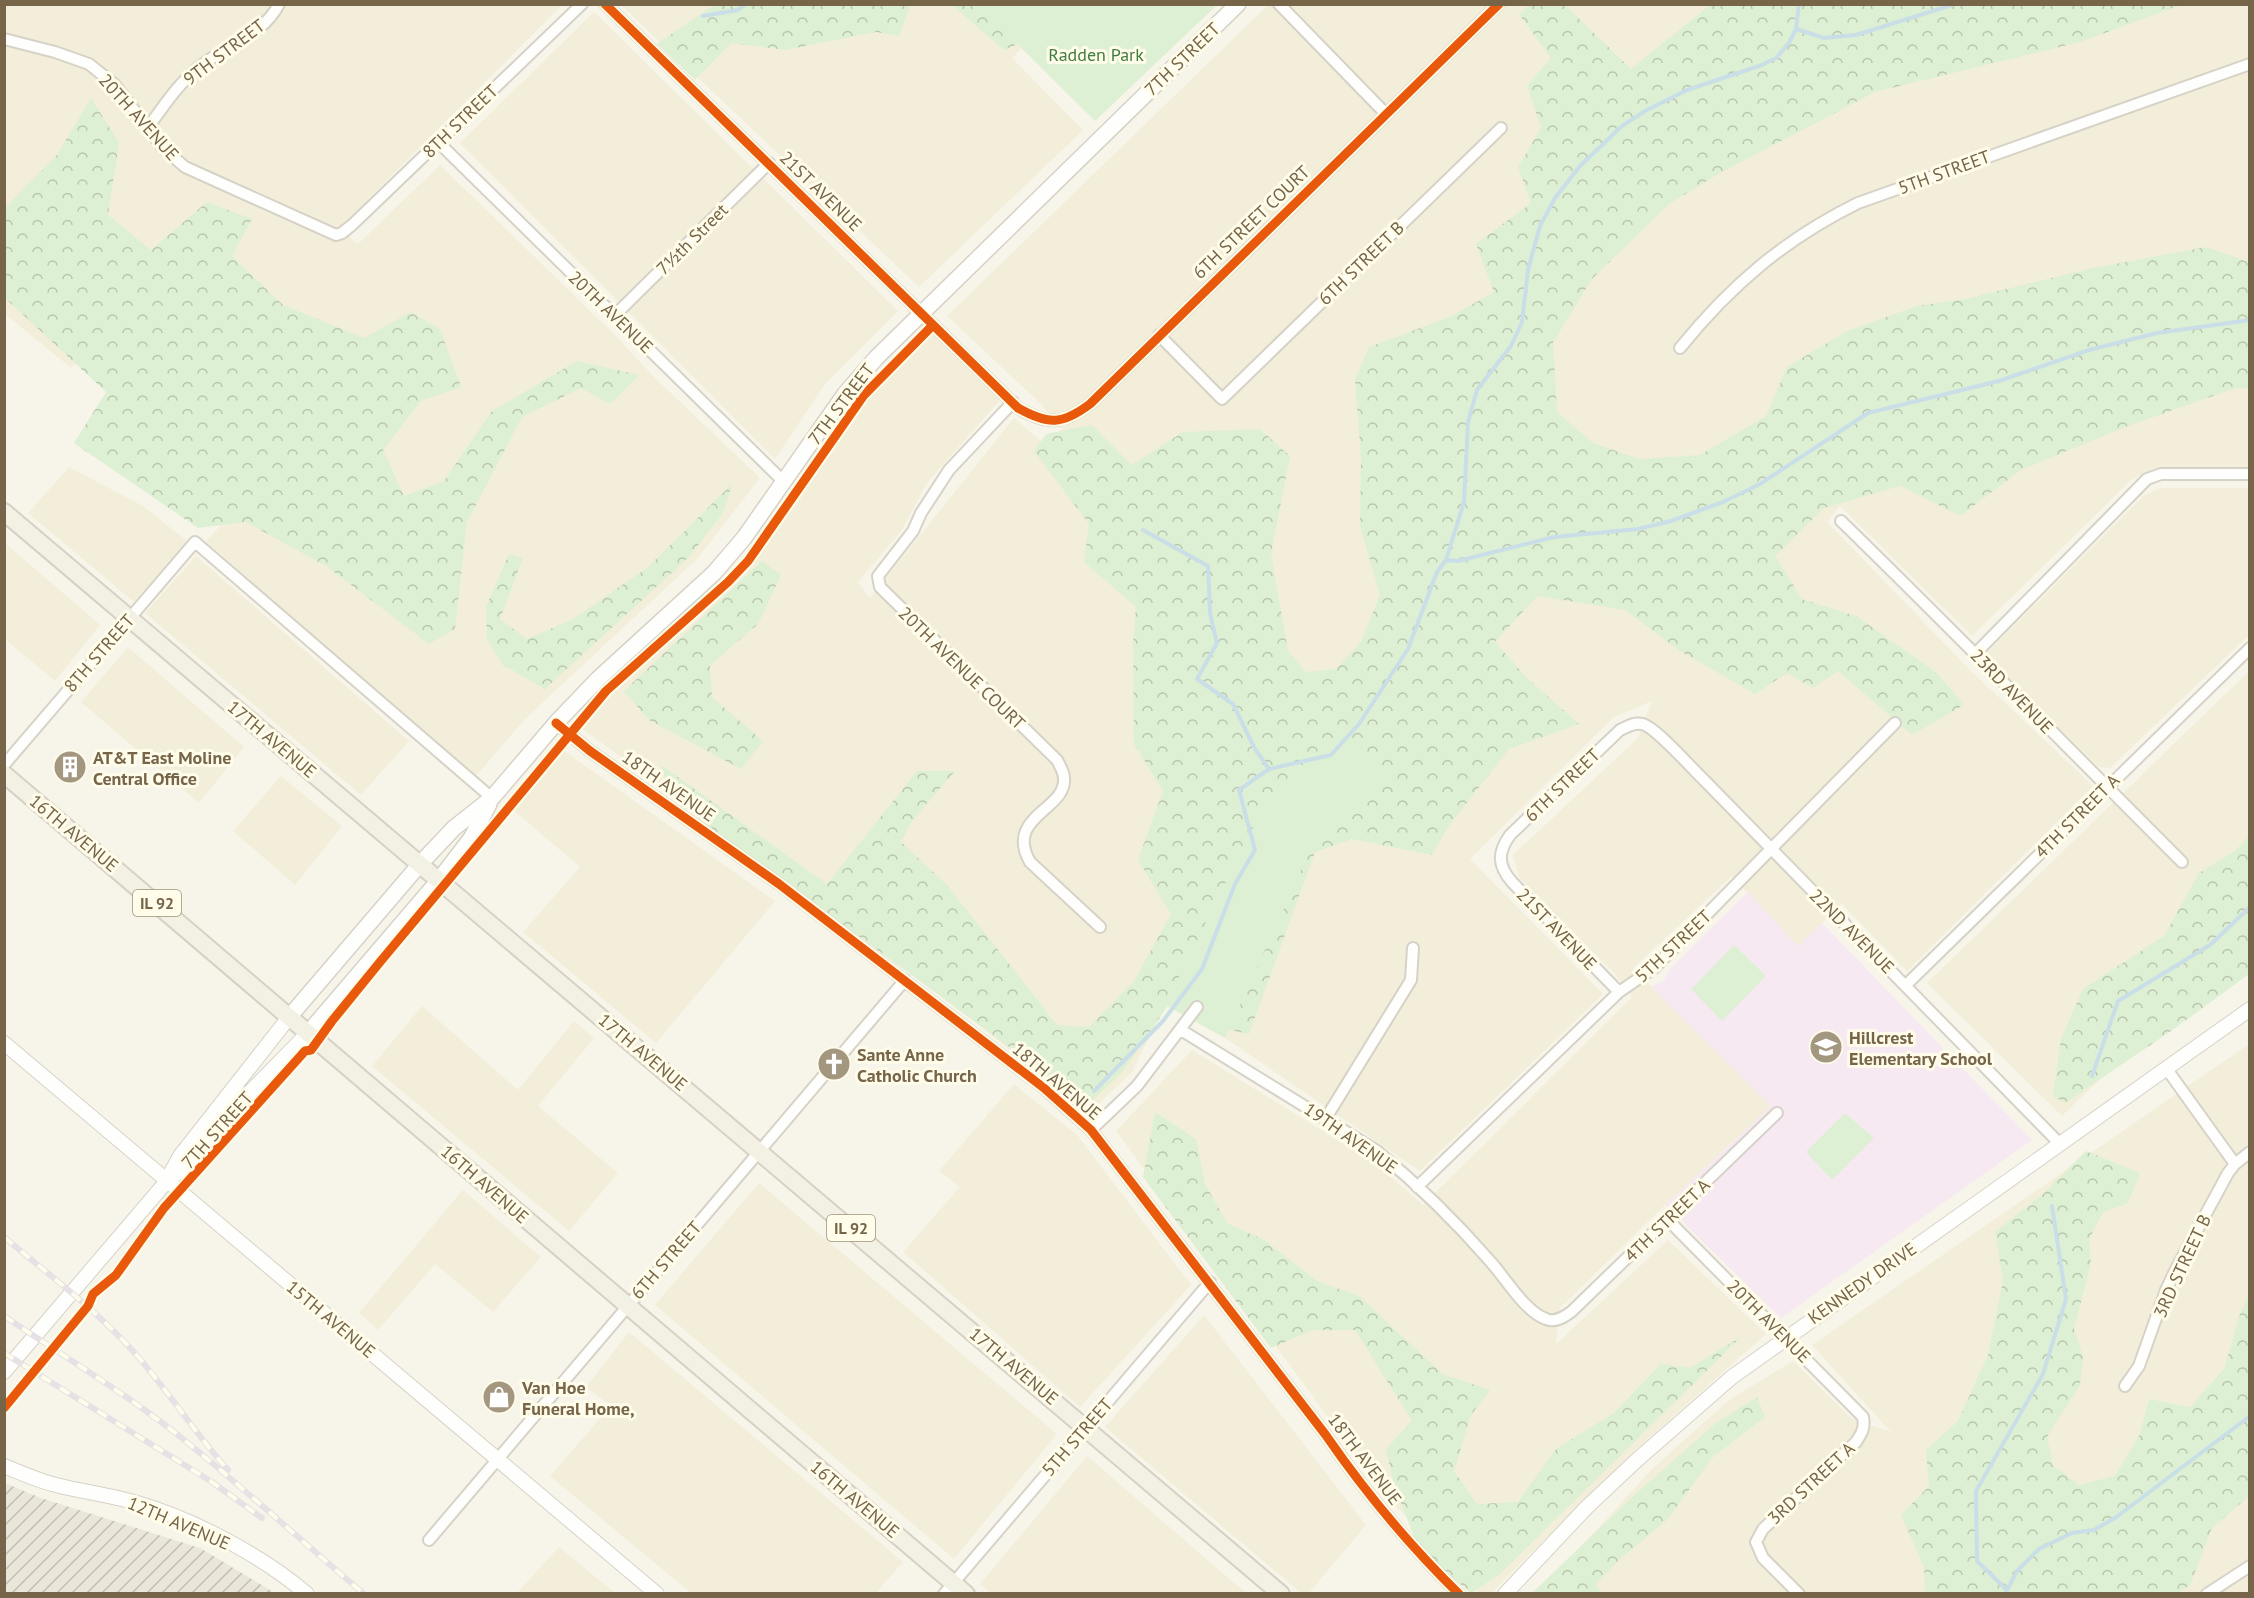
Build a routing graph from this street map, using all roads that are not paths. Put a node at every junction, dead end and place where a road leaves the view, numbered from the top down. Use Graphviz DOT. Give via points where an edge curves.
graph roads {
  1 [pos="279,4"];
  2 [pos="582,4"];
  3 [pos="605,4"];
  4 [pos="1238,4"];
  5 [pos="1279,4"];
  6 [pos="1499,4"];
  7 [pos="4,39"];
  8 [pos="2249,64"];
  9 [pos="1386,114"];
  10 [pos="1502,128"];
  11 [pos="147,129"];
  12 [pos="438,142"];
  13 [pos="769,163"];
  14 [pos="336,235"];
  15 [pos="921,312"];
  16 [pos="615,315"];
  17 [pos="1158,336"];
  18 [pos="1680,348"];
  19 [pos="1013,402"];
  20 [pos="2250,474"];
  21 [pos="784,482"];
  22 [pos="4,512"];
  23 [pos="1841,521"];
  24 [pos="130,617"];
  25 [pos="2250,648"];
  26 [pos="1976,653"];
  27 [pos="556,723"];
  28 [pos="1641,723"];
  29 [pos="1895,723"];
  30 [pos="4,765"];
  31 [pos="4,774"];
  32 [pos="2107,787"];
  33 [pos="492,798"];
  34 [pos="1772,850"];
  35 [pos="1500,862"];
  36 [pos="2182,862"];
  37 [pos="420,864"];
  38 [pos="439,880"];
  39 [pos="1100,927"];
  40 [pos="1413,948"];
  41 [pos="905,980"];
  42 [pos="1906,986"];
  43 [pos="1619,992"];
  44 [pos="1197,1007"];
  45 [pos="2250,1009"];
  46 [pos="290,1016"];
  47 [pos="1181,1030"];
  48 [pos="309,1032"];
  49 [pos="4,1043"];
  50 [pos="2166,1068"];
  51 [pos="1778,1113"];
  52 [pos="1326,1118"];
  53 [pos="1091,1130"];
  54 [pos="2059,1143"];
  55 [pos="760,1151"];
  56 [pos="2250,1152"];
  57 [pos="2235,1164"];
  58 [pos="167,1181"];
  59 [pos="1418,1187"];
  60 [pos="1668,1220"];
  61 [pos="1210,1282"];
  62 [pos="627,1306"];
  63 [pos="1551,1320"];
  64 [pos="1785,1337"];
  65 [pos="4,1372"];
  66 [pos="2125,1386"];
  67 [pos="1865,1425"];
  68 [pos="1086,1427"];
  69 [pos="498,1460"];
  70 [pos="4,1466"];
  71 [pos="429,1540"];
  72 [pos="2250,1566"];
  73 [pos="955,1590"];
  74 [pos="307,1593"];
  75 [pos="657,1593"];
  76 [pos="1281,1593"];
  77 [pos="1459,1593"];
  78 [pos="1505,1593"];
  79 [pos="1799,1593"];
  80 [pos="2207,1593"];
  1 -- 11 [label="street, 9TH STREET" via="267,22 208,60 181,83"];
  2 -- 12 [label="street, 8TH STREET"];
  3 -- 13 [label="street, 21ST AVENUE"];
  4 -- 15 [label="main road, 7TH STREET"];
  5 -- 9 [label="street"];
  6 -- 9 [label="street, 6TH STREET COURT"];
  7 -- 11 [label="street, 20TH AVENUE" via="89,64 114,85"];
  8 -- 18 [label="street, 5TH STREET" via="1849,207 1770,256 1729,292"];
  9 -- 17 [label="street, 6TH STREET COURT"];
  10 -- 17 [label="street, 6TH STREET B" via="1222,399"];
  11 -- 14 [label="street, 20TH AVENUE" via="185,167"];
  12 -- 14 [label="street, 8TH STREET" via="352,225"];
  12 -- 16 [label="street, 20TH AVENUE"];
  13 -- 15 [label="street, 21ST AVENUE"];
  13 -- 16 [label="street, 7½th Street"];
  15 -- 19 [label="street, 21ST AVENUE"];
  15 -- 21 [label="main road, 7TH STREET" via="845,394"];
  16 -- 21 [label="street, 20TH AVENUE"];
  17 -- 19 [label="street, 6TH STREET COURT" via="1090,404 1072,416 1047,421"];
  19 -- 39 [label="street, 20TH AVENUE COURT" via="939,482 913,531 878,576 879,584 1057,760 1063,787 1027,827 1024,852"];
  20 -- 26 [label="street" via="2161,474 2147,480"];
  21 -- 27 [label="main road, 7TH STREET" via="714,573"];
  22 -- 24 [label="main road, 17TH AVENUE / IL 92"];
  23 -- 26 [label="street, 23RD AVENUE"];
  24 -- 30 [label="street, 8TH STREET"];
  24 -- 33 [label="street, 8TH STREET" via="195,542"];
  24 -- 37 [label="main road, 17TH AVENUE / IL 92"];
  25 -- 32 [label="street, 4TH STREET A"];
  26 -- 32 [label="street, 23RD AVENUE"];
  27 -- 33 [label="main road, 7TH STREET"];
  27 -- 41 [label="street, 18TH AVENUE"];
  28 -- 34 [label="street, 22ND AVENUE" via="1655,732"];
  28 -- 35 [label="street, 6TH STREET" via="1620,730 1510,835 1502,846"];
  29 -- 34 [label="street, 5TH STREET"];
  31 -- 46 [label="main road, 16TH AVENUE / IL 92"];
  32 -- 36 [label="street, 23RD AVENUE"];
  32 -- 42 [label="street, 4TH STREET A"];
  33 -- 37 [label="main road, 7TH STREET" via="454,828"];
  33 -- 38 [label="main road, 7TH STREET" via="472,837"];
  34 -- 42 [label="street, 22ND AVENUE"];
  34 -- 43 [label="street, 5TH STREET" via="1654,968"];
  35 -- 43 [label="street, 21ST AVENUE" via="1512,882"];
  37 -- 38 [label="main road, 17TH AVENUE / IL 92"];
  37 -- 46 [label="main road, 7TH STREET"];
  38 -- 48 [label="main road, 7TH STREET"];
  38 -- 55 [label="main road, 17TH AVENUE / IL 92"];
  40 -- 52 [label="street" via="1411,980"];
  41 -- 53 [label="street, 18TH AVENUE" via="1044,1088"];
  41 -- 55 [label="street, 6TH STREET"];
  42 -- 54 [label="street, 22ND AVENUE"];
  43 -- 59 [label="street, 5TH STREET"];
  44 -- 47 [label="street"];
  45 -- 50 [label="street, KENNEDY DRIVE"];
  46 -- 48 [label="main road, 16TH AVENUE / IL 92"];
  46 -- 58 [label="street, 7TH STREET" via="180,1156"];
  47 -- 52 [label="street, 19TH AVENUE"];
  47 -- 53 [label="street" via="1137,1086"];
  48 -- 58 [label="street, 7TH STREET" via="251,1091 189,1164"];
  48 -- 62 [label="main road, 16TH AVENUE / IL 92"];
  49 -- 58 [label="street, 15TH AVENUE"];
  50 -- 54 [label="street, KENNEDY DRIVE"];
  50 -- 57 [label="street"];
  51 -- 60 [label="street, 4TH STREET A"];
  52 -- 59 [label="street, 19TH AVENUE" via="1377,1151"];
  53 -- 61 [label="street, 18TH AVENUE"];
  54 -- 64 [label="street, KENNEDY DRIVE"];
  55 -- 62 [label="street, 6TH STREET"];
  55 -- 68 [label="main road, 17TH AVENUE / IL 92"];
  56 -- 57 [label="street, 3RD STREET B"];
  57 -- 66 [label="street, 3RD STREET B" via="2181,1258 2139,1366"];
  58 -- 65 [label="street, 7TH STREET"];
  58 -- 69 [label="street, 15TH AVENUE"];
  59 -- 63 [label="street, 19TH AVENUE" via="1522,1300"];
  60 -- 63 [label="street, 4TH STREET A" via="1571,1312"];
  60 -- 64 [label="street, 20TH AVENUE"];
  61 -- 68 [label="street, 5TH STREET"];
  61 -- 77 [label="street, 18TH AVENUE" via="1360,1484 1414,1548"];
  62 -- 69 [label="street, 6TH STREET"];
  62 -- 73 [label="main road, 16TH AVENUE / IL 92"];
  64 -- 67 [label="street, 20TH AVENUE" via="1858,1410"];
  64 -- 78 [label="street, KENNEDY DRIVE" via="1732,1377 1638,1459"];
  67 -- 79 [label="street, 3RD STREET A" via="1856,1442 1763,1528 1756,1542 1763,1558"];
  68 -- 73 [label="street, 5TH STREET"];
  68 -- 76 [label="main road, 17TH AVENUE / IL 92"];
  69 -- 71 [label="street, 6TH STREET"];
  69 -- 75 [label="street, 15TH AVENUE"];
  70 -- 74 [label="street, 12TH AVENUE" via="57,1486 109,1495 165,1513 240,1548"];
  72 -- 80 [label="street"];
}
